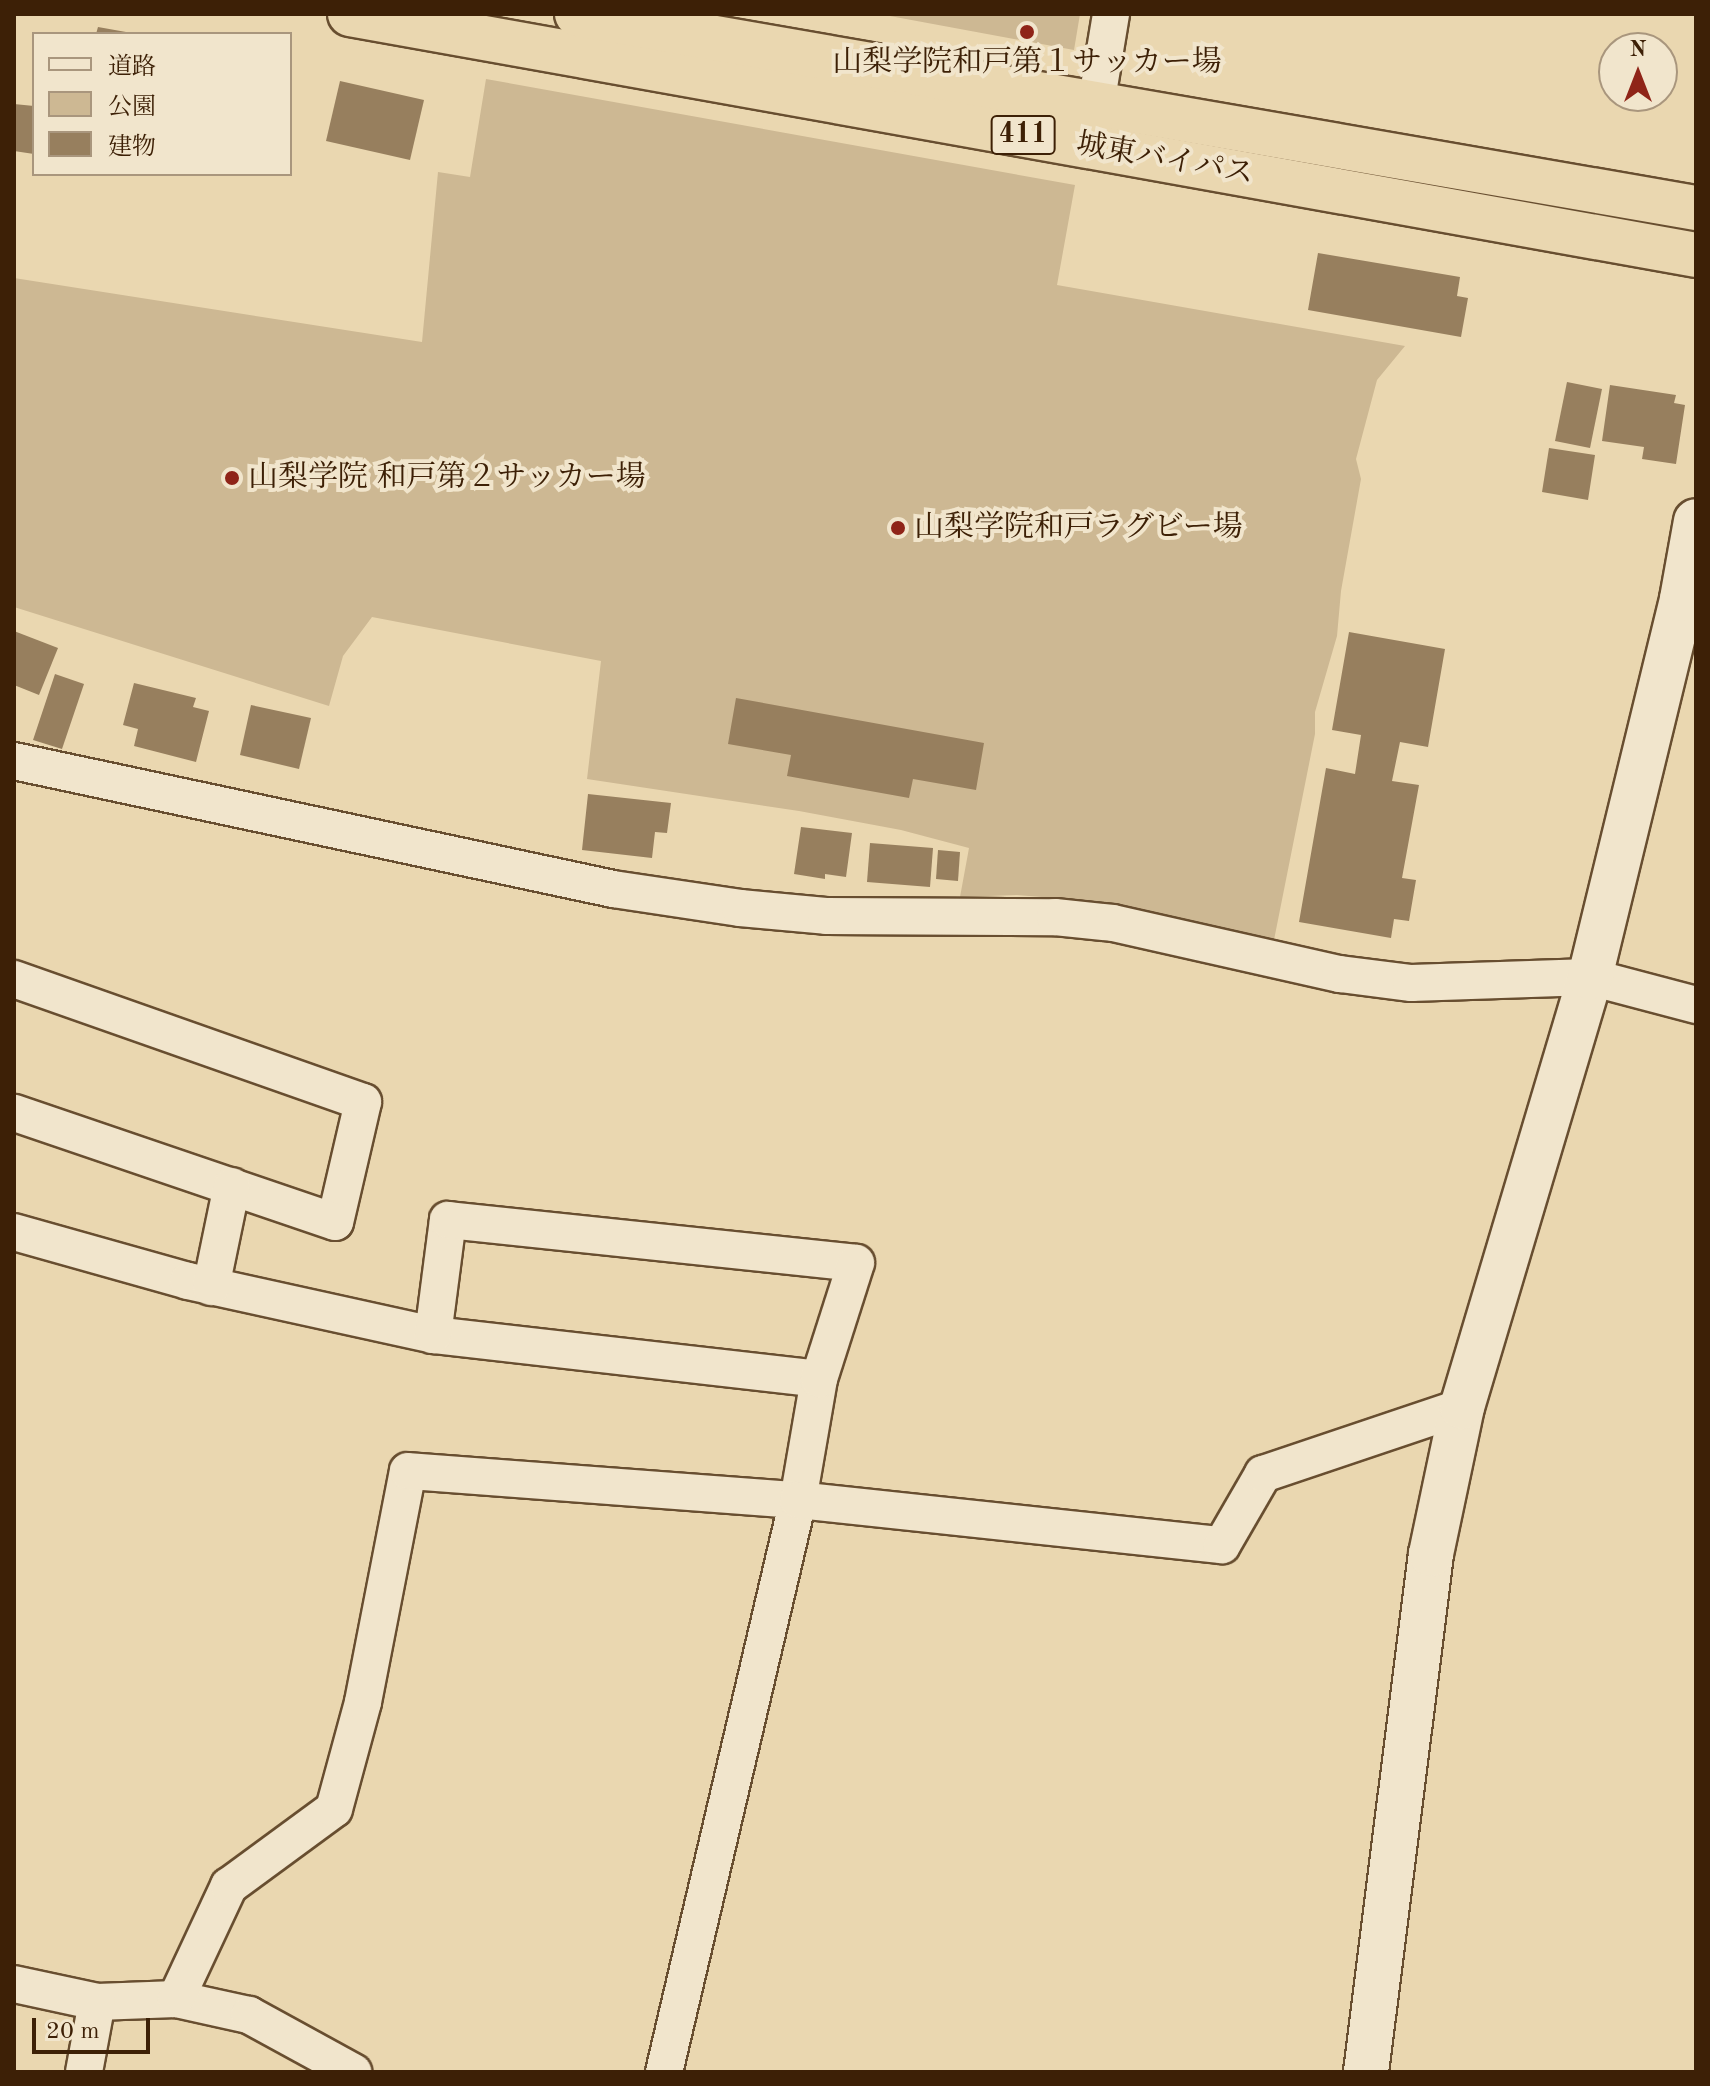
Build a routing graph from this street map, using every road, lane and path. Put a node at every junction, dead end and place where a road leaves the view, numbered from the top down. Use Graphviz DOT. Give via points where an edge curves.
graph roads {
  1 [pos="350,14"];
  2 [pos="577,14"];
  3 [pos="1111,14"];
  4 [pos="463,24"];
  5 [pos="1096,102"];
  6 [pos="1090,147"];
  7 [pos="1696,208"];
  8 [pos="1696,255"];
  9 [pos="1696,521"];
  10 [pos="14,761"];
  11 [pos="1590,977"];
  12 [pos="14,979"];
  13 [pos="1696,1005"];
  14 [pos="14,1113"];
  15 [pos="232,1186"];
  16 [pos="14,1232"];
  17 [pos="211,1287"];
  18 [pos="433,1335"];
  19 [pos="819,1379"];
  20 [pos="1462,1407"];
  21 [pos="798,1500"];
  22 [pos="14,1984"];
  23 [pos="176,1999"];
  24 [pos="97,2002"];
  25 [pos="84,2072"];
  26 [pos="353,2072"];
  27 [pos="664,2072"];
  28 [pos="1366,2072"];
  1 -- 4 [label="highway, 城東バイパス / 411"];
  2 -- 5 [label="highway, 城東バイパス / 411"];
  3 -- 5 [label="street"];
  4 -- 6 [label="highway, 城東バイパス / 411"];
  5 -- 6 [label="street"];
  5 -- 7 [label="highway, 城東バイパス / 411"];
  6 -- 8 [label="highway, 城東バイパス / 411"];
  9 -- 11 [label="street" via="1682,599"];
  10 -- 11 [label="street" via="613,889 740,908 826,916 1055,917 1113,923 1340,974 1411,983"];
  11 -- 13 [label="street"];
  11 -- 20 [label="street"];
  12 -- 15 [label="street" via="363,1102 335,1222"];
  14 -- 15 [label="street"];
  15 -- 17 [label="street"];
  16 -- 17 [label="street"];
  17 -- 18 [label="street"];
  18 -- 19 [label="street"];
  18 -- 19 [label="street" via="448,1220 856,1263"];
  19 -- 21 [label="street"];
  20 -- 21 [label="street" via="1263,1474 1222,1545"];
  20 -- 28 [label="street" via="1431,1554"];
  21 -- 23 [label="street" via="408,1471 363,1702 334,1809 229,1886"];
  21 -- 27 [label="street"];
  22 -- 24 [label="street"];
  23 -- 24 [label="street"];
  23 -- 26 [label="street" via="249,2015"];
  24 -- 25 [label="street"];
}
